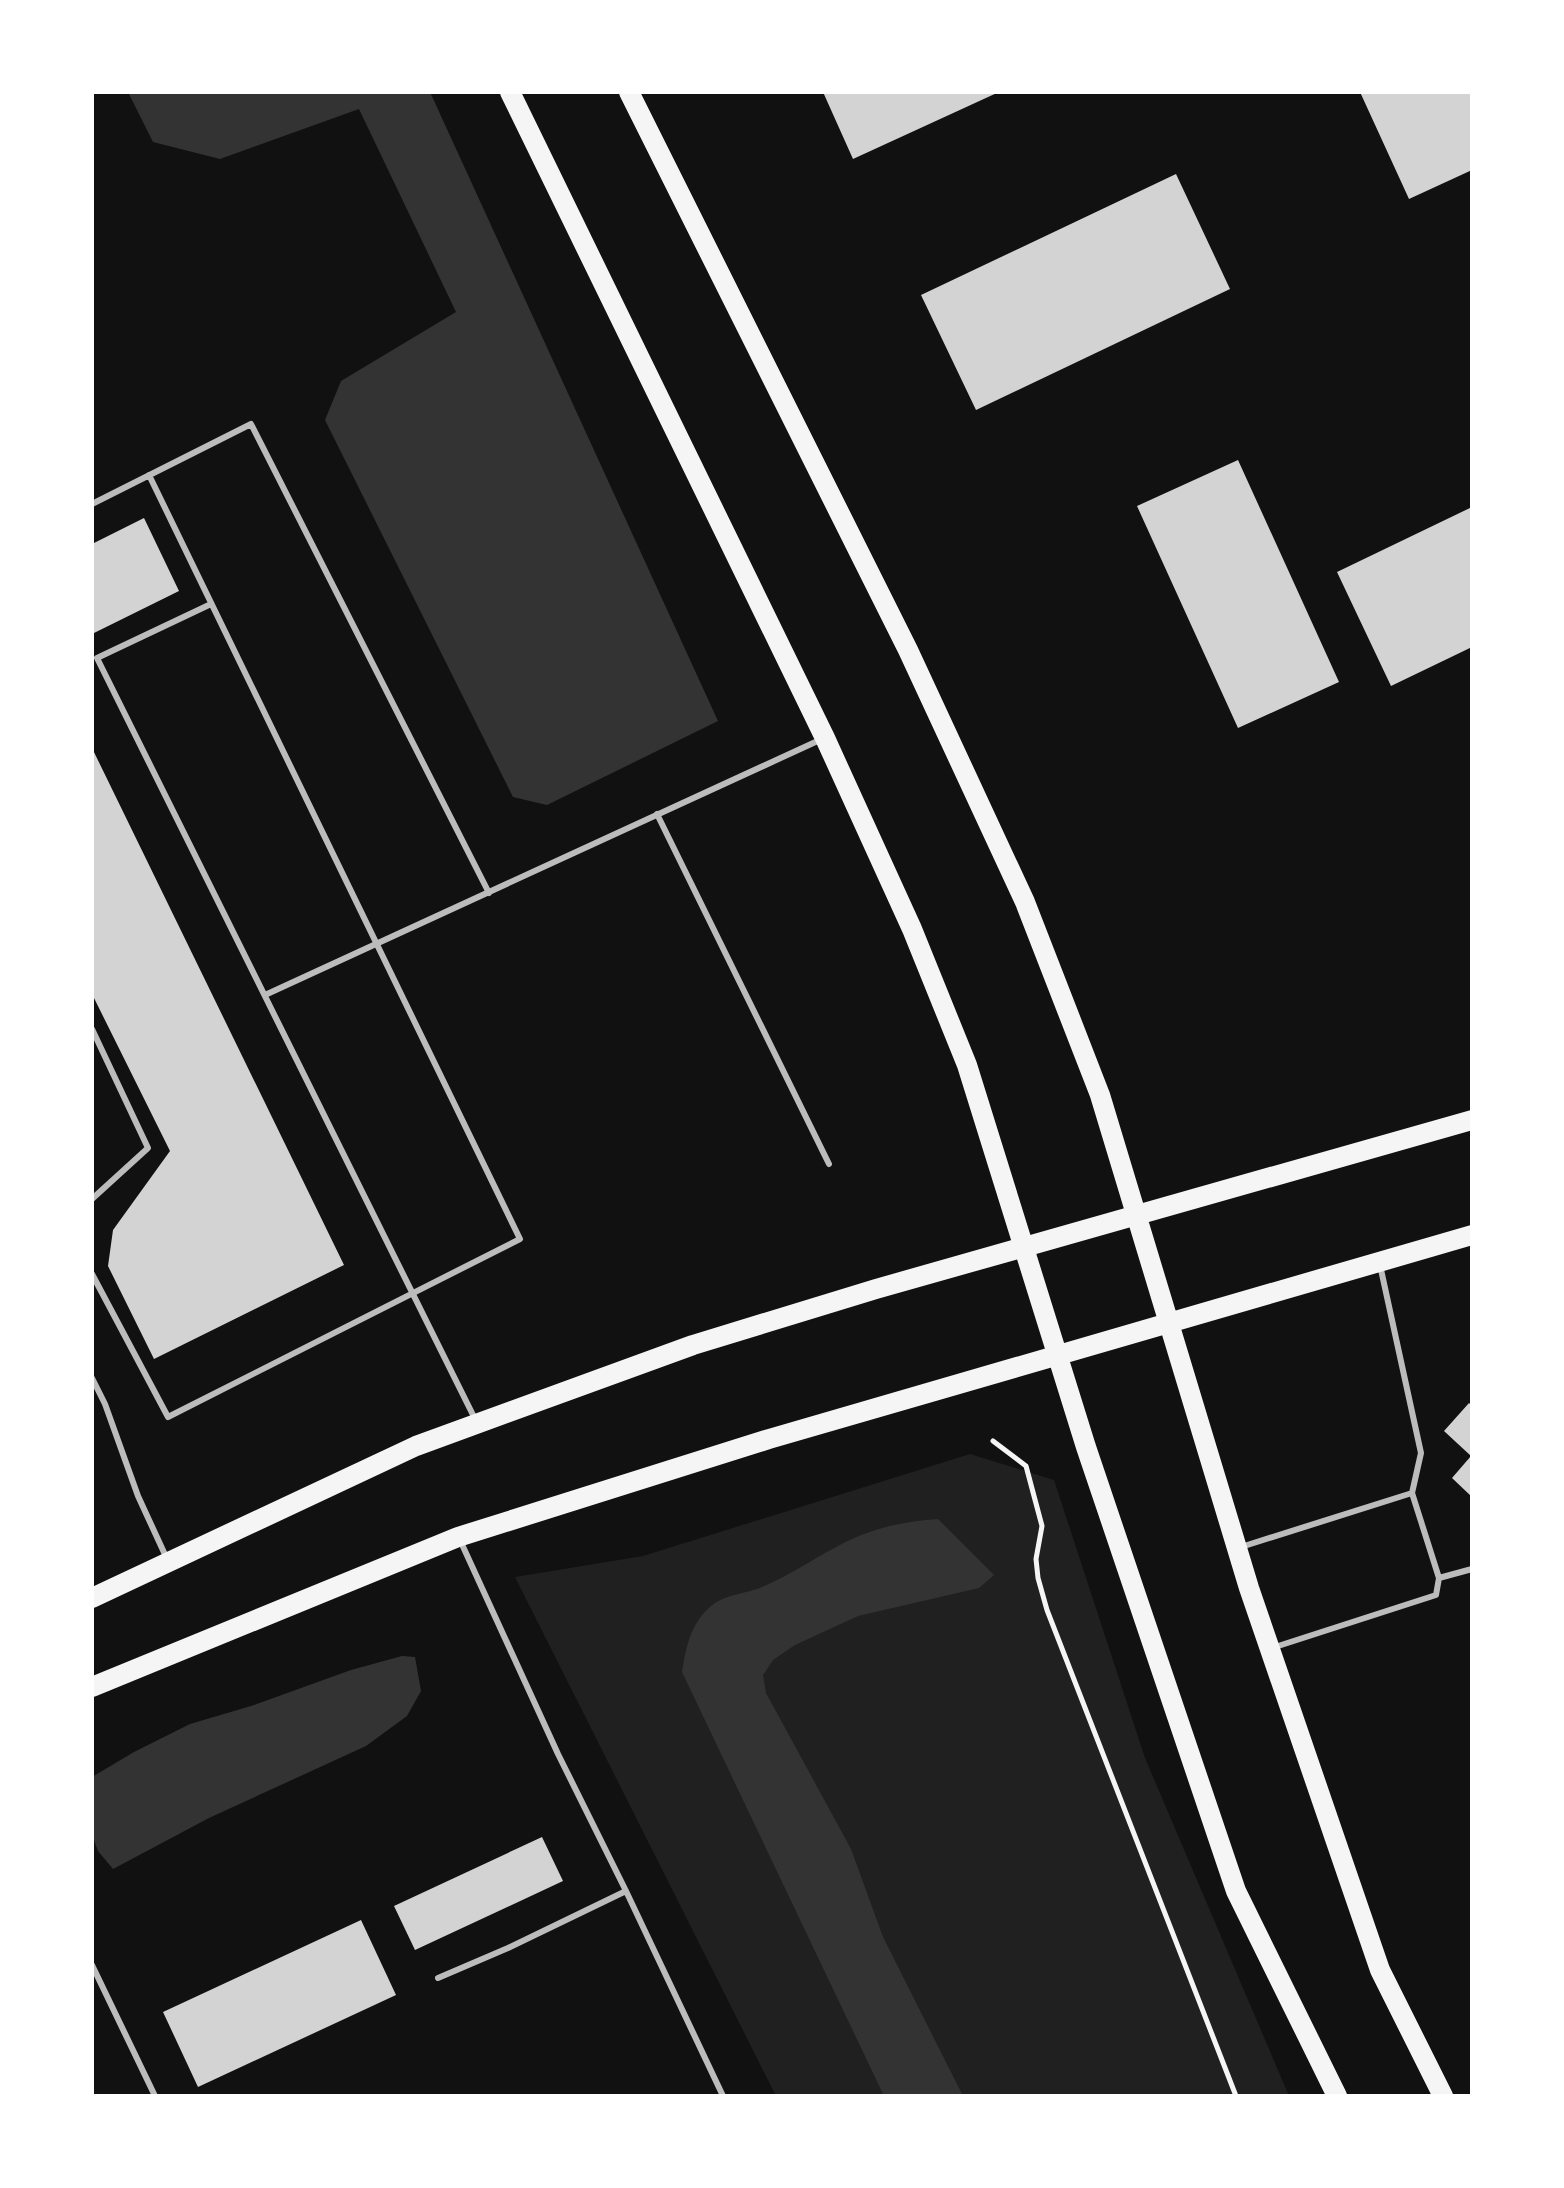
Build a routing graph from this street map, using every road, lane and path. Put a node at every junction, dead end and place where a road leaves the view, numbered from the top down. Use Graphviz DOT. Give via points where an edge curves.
graph roads {
  1 [pos="510,92"];
  2 [pos="629,92"];
  3 [pos="149,475"];
  4 [pos="92,504"];
  5 [pos="211,604"];
  6 [pos="825,738"];
  7 [pos="657,814"];
  8 [pos="489,893"];
  9 [pos="377,944"];
  10 [pos="265,995"];
  11 [pos="92,1029"];
  12 [pos="1472,1120"];
  13 [pos="829,1164"];
  14 [pos="92,1199"];
  15 [pos="1136,1215"];
  16 [pos="1472,1235"];
  17 [pos="1024,1247"];
  18 [pos="1379,1261"];
  19 [pos="92,1274"];
  20 [pos="413,1293"];
  21 [pos="1169,1322"];
  22 [pos="1058,1355"];
  23 [pos="92,1378"];
  24 [pos="478,1424"];
  25 [pos="993,1441"];
  26 [pos="1412,1493"];
  27 [pos="458,1537"];
  28 [pos="1237,1548"];
  29 [pos="169,1562"];
  30 [pos="1472,1569"];
  31 [pos="1439,1578"];
  32 [pos="92,1598"];
  33 [pos="1270,1649"];
  34 [pos="92,1687"];
  35 [pos="626,1891"];
  36 [pos="92,1965"];
  37 [pos="438,1978"];
  38 [pos="155,2096"];
  39 [pos="723,2096"];
  40 [pos="1236,2096"];
  41 [pos="1337,2096"];
  42 [pos="1443,2096"];
  1 -- 6 [label="main road"];
  2 -- 15 [label="main road" via="908,650 1025,902 1100,1095"];
  3 -- 4 [label="lane"];
  3 -- 5 [label="lane"];
  3 -- 8 [label="lane" via="251,424"];
  5 -- 9 [label="lane"];
  5 -- 10 [label="lane" via="97,658"];
  6 -- 7 [label="lane"];
  6 -- 17 [label="main road" via="967,1065"];
  7 -- 8 [label="lane"];
  7 -- 13 [label="lane"];
  8 -- 9 [label="lane"];
  9 -- 10 [label="lane"];
  9 -- 20 [label="lane" via="520,1239"];
  10 -- 20 [label="lane"];
  11 -- 14 [label="lane" via="148,1148"];
  12 -- 15 [label="main road"];
  15 -- 17 [label="main road"];
  15 -- 21 [label="main road"];
  16 -- 18 [label="main road"];
  17 -- 22 [label="main road"];
  17 -- 24 [label="main road" via="693,1345"];
  18 -- 21 [label="main road"];
  18 -- 26 [label="lane" via="1421,1453"];
  19 -- 20 [label="lane" via="168,1417"];
  20 -- 24 [label="lane"];
  21 -- 22 [label="main road"];
  21 -- 28 [label="main road"];
  22 -- 27 [label="main road"];
  22 -- 41 [label="main road" via="1236,1891"];
  23 -- 29 [label="lane"];
  24 -- 29 [label="main road" via="416,1446"];
  25 -- 40 [label="path" via="1026,1466 1042,1526 1036,1559 1047,1610"];
  26 -- 28 [label="lane"];
  26 -- 31 [label="lane"];
  27 -- 34 [label="main road"];
  27 -- 35 [label="lane"];
  28 -- 33 [label="main road"];
  29 -- 32 [label="main road"];
  30 -- 31 [label="lane"];
  31 -- 33 [label="lane" via="1436,1595"];
  33 -- 42 [label="main road" via="1380,1970"];
  35 -- 37 [label="lane"];
  35 -- 39 [label="lane"];
  36 -- 38 [label="lane"];
}
